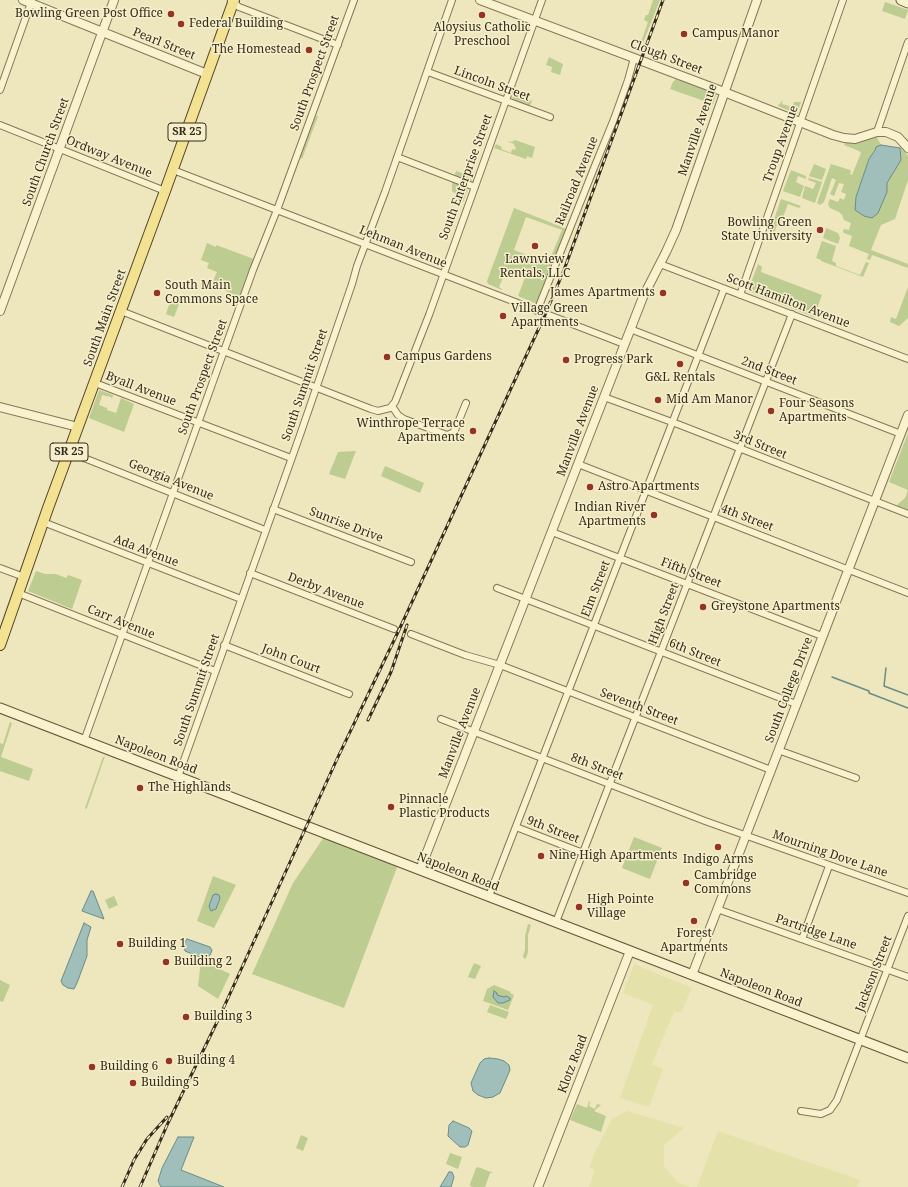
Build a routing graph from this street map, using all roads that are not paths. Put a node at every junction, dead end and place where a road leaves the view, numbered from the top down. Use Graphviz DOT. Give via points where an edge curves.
graph roads {
  1 [pos="114,0"];
  2 [pos="354,0"];
  3 [pos="452,0"];
  4 [pos="480,0"];
  5 [pos="542,0"];
  6 [pos="756,0"];
  7 [pos="844,0"];
  8 [pos="901,0"];
  9 [pos="29,1"];
  10 [pos="232,1"];
  11 [pos="908,3"];
  12 [pos="535,20"];
  13 [pos="103,31"];
  14 [pos="908,42"];
  15 [pos="338,45"];
  16 [pos="634,58"];
  17 [pos="428,72"];
  18 [pos="207,74"];
  19 [pos="0,90"];
  20 [pos="724,92"];
  21 [pos="506,101"];
  22 [pos="550,116"];
  23 [pos="800,122"];
  24 [pos="0,125"];
  25 [pos="877,132"];
  26 [pos="908,148"];
  27 [pos="60,149"];
  28 [pos="397,157"];
  29 [pos="173,170"];
  30 [pos="475,187"];
  31 [pos="165,191"];
  32 [pos="277,210"];
  33 [pos="365,244"];
  34 [pos="660,264"];
  35 [pos="443,275"];
  36 [pos="724,289"];
  37 [pos="740,295"];
  38 [pos="121,311"];
  39 [pos="537,311"];
  40 [pos="0,312"];
  41 [pos="792,314"];
  42 [pos="630,329"];
  43 [pos="624,344"];
  44 [pos="224,351"];
  45 [pos="698,355"];
  46 [pos="908,359"];
  47 [pos="766,381"];
  48 [pos="95,383"];
  49 [pos="315,388"];
  50 [pos="604,396"];
  51 [pos="466,403"];
  52 [pos="392,406"];
  53 [pos="0,407"];
  54 [pos="908,415"];
  55 [pos="198,422"];
  56 [pos="672,422"];
  57 [pos="78,427"];
  58 [pos="901,434"];
  59 [pos="740,448"];
  60 [pos="69,452"];
  61 [pos="291,458"];
  62 [pos="578,464"];
  63 [pos="646,490"];
  64 [pos="173,493"];
  65 [pos="874,501"];
  66 [pos="273,509"];
  67 [pos="908,514"];
  68 [pos="713,516"];
  69 [pos="43,522"];
  70 [pos="265,530"];
  71 [pos="552,532"];
  72 [pos="620,558"];
  73 [pos="411,562"];
  74 [pos="147,564"];
  75 [pos="0,568"];
  76 [pos="848,568"];
  77 [pos="250,573"];
  78 [pos="24,577"];
  79 [pos="687,584"];
  80 [pos="497,588"];
  81 [pos="18,593"];
  82 [pos="908,593"];
  83 [pos="241,599"];
  84 [pos="526,599"];
  85 [pos="594,625"];
  86 [pos="394,629"];
  87 [pos="122,634"];
  88 [pos="411,634"];
  89 [pos="822,636"];
  90 [pos="0,645"];
  91 [pos="224,645"];
  92 [pos="661,651"];
  93 [pos="500,665"];
  94 [pos="215,670"];
  95 [pos="568,692"];
  96 [pos="350,694"];
  97 [pos="796,704"];
  98 [pos="0,708"];
  99 [pos="635,717"];
  100 [pos="441,719"];
  101 [pos="474,732"];
  102 [pos="84,741"];
  103 [pos="778,750"];
  104 [pos="542,758"];
  105 [pos="770,770"];
  106 [pos="178,777"];
  107 [pos="856,778"];
  108 [pos="610,784"];
  109 [pos="516,827"];
  110 [pos="745,836"];
  111 [pos="583,853"];
  112 [pos="829,866"];
  113 [pos="420,870"];
  114 [pos="908,893"];
  115 [pos="489,896"];
  116 [pos="717,909"];
  117 [pos="908,916"];
  118 [pos="556,922"];
  119 [pos="802,939"];
  120 [pos="630,951"];
  121 [pos="888,969"];
  122 [pos="692,975"];
  123 [pos="908,977"];
  124 [pos="860,1039"];
  125 [pos="908,1058"];
  126 [pos="801,1111"];
  127 [pos="538,1187"];
  1 -- 13 [label="street, South Church Street"];
  2 -- 15 [label="street, South Prospect Street"];
  3 -- 17 [label="street, South Summit Street"];
  4 -- 12 [label="street, Clough Street"];
  5 -- 12 [label="street, South Enterprise Street"];
  6 -- 20 [label="street, Manville Avenue"];
  7 -- 23 [label="street, Troup Avenue"];
  8 -- 11 [label="main road"];
  9 -- 13 [label="street, Pearl Street"];
  9 -- 19 [label="street"];
  10 -- 15 [label="street" via="260,15"];
  10 -- 18 [label="main road, South Main Street / SR 25"];
  12 -- 16 [label="street, Clough Street"];
  12 -- 21 [label="street, South Enterprise Street"];
  13 -- 18 [label="street, Pearl Street"];
  13 -- 27 [label="street, South Church Street"];
  14 -- 25 [label="street"];
  15 -- 32 [label="street, South Prospect Street"];
  16 -- 20 [label="street, Clough Street"];
  16 -- 39 [label="street, Railroad Avenue" via="614,119"];
  17 -- 21 [label="street, Lincoln Street"];
  17 -- 28 [label="street, South Summit Street"];
  18 -- 29 [label="main road, South Main Street / SR 25"];
  20 -- 23 [label="street, Clough Street"];
  20 -- 34 [label="street, Manville Avenue" via="676,230"];
  21 -- 22 [label="street, Lincoln Street"];
  21 -- 30 [label="street, South Enterprise Street"];
  23 -- 25 [label="street, Clough Street" via="851,139"];
  23 -- 37 [label="street, Troup Avenue"];
  24 -- 27 [label="street, Ordway Avenue"];
  25 -- 26 [label="street" via="892,134"];
  27 -- 31 [label="street, Ordway Avenue"];
  27 -- 40 [label="street, South Church Street"];
  28 -- 30 [label="street"];
  28 -- 33 [label="street, South Summit Street"];
  29 -- 31 [label="main road, South Main Street / SR 25"];
  29 -- 32 [label="street, Lehman Avenue"];
  30 -- 35 [label="street, South Enterprise Street"];
  31 -- 38 [label="main road, South Main Street / SR 25"];
  32 -- 33 [label="street, Lehman Avenue"];
  32 -- 44 [label="street, South Prospect Street"];
  33 -- 35 [label="street, Lehman Avenue"];
  33 -- 49 [label="street, South Summit Street"];
  34 -- 36 [label="street, Scott Hamilton Avenue"];
  34 -- 42 [label="street, Manville Avenue"];
  35 -- 39 [label="street, Lehman Avenue"];
  35 -- 52 [label="street, South Enterprise Street"];
  36 -- 37 [label="street, Scott Hamilton Avenue"];
  36 -- 45 [label="street, Elm Street"];
  37 -- 41 [label="street, Scott Hamilton Avenue"];
  38 -- 44 [label="street"];
  38 -- 48 [label="main road, South Main Street / SR 25"];
  39 -- 43 [label="street, Lehman Avenue"];
  41 -- 46 [label="street, Scott Hamilton Avenue"];
  41 -- 47 [label="street, High Street"];
  42 -- 43 [label="street, Manville Avenue"];
  42 -- 45 [label="street, 2nd Street"];
  43 -- 50 [label="street, Manville Avenue"];
  44 -- 49 [label="street"];
  44 -- 55 [label="street, South Prospect Street"];
  45 -- 47 [label="street, 2nd Street"];
  45 -- 56 [label="street, Elm Street"];
  47 -- 58 [label="street, 2nd Street"];
  47 -- 59 [label="street, High Street"];
  48 -- 55 [label="street, Byall Avenue"];
  48 -- 57 [label="main road, South Main Street / SR 25"];
  49 -- 52 [label="street" via="378,411"];
  49 -- 61 [label="street, South Summit Street"];
  50 -- 56 [label="street, 3rd Street"];
  50 -- 62 [label="street, Manville Avenue"];
  51 -- 52 [label="street" via="455,430 447,435 404,419"];
  53 -- 57 [label="street"];
  54 -- 58 [label="street, South College Drive"];
  55 -- 61 [label="street, Byall Avenue"];
  55 -- 64 [label="street, South Prospect Street"];
  56 -- 59 [label="street, 3rd Street"];
  56 -- 63 [label="street, Elm Street"];
  57 -- 60 [label="main road, South Main Street / SR 25"];
  58 -- 65 [label="street, South College Drive"];
  59 -- 65 [label="street, 3rd Street"];
  59 -- 68 [label="street, High Street"];
  60 -- 64 [label="street, Georgia Avenue"];
  60 -- 69 [label="main road, South Main Street / SR 25"];
  61 -- 66 [label="street, South Summit Street"];
  62 -- 63 [label="street, 4th Street"];
  62 -- 71 [label="street, Manville Avenue"];
  63 -- 68 [label="street, 4th Street"];
  63 -- 72 [label="street, Elm Street"];
  64 -- 70 [label="street, Georgia Avenue"];
  64 -- 74 [label="street, South Prospect Street"];
  65 -- 67 [label="street, 3rd Street"];
  65 -- 76 [label="street, South College Drive"];
  66 -- 70 [label="street, South Summit Street"];
  66 -- 73 [label="street, Sunrise Drive"];
  68 -- 76 [label="street, 4th Street"];
  68 -- 79 [label="street, High Street"];
  69 -- 74 [label="street, Ada Avenue"];
  69 -- 78 [label="main road, South Main Street / SR 25"];
  70 -- 77 [label="street, South Summit Street"];
  71 -- 72 [label="street, Fifth Street"];
  71 -- 84 [label="street, Manville Avenue"];
  72 -- 79 [label="street, Fifth Street"];
  72 -- 85 [label="street, Elm Street"];
  74 -- 83 [label="street, Ada Avenue"];
  74 -- 87 [label="street, South Prospect Street"];
  75 -- 78 [label="street"];
  76 -- 82 [label="street, 4th Street"];
  76 -- 89 [label="street, South College Drive"];
  77 -- 83 [label="street, South Summit Street"];
  77 -- 86 [label="street, Derby Avenue"];
  78 -- 81 [label="main road, South Main Street / SR 25"];
  79 -- 89 [label="street, Fifth Street"];
  79 -- 92 [label="street, High Street"];
  80 -- 84 [label="street, 6th Street"];
  81 -- 87 [label="street, Carr Avenue"];
  81 -- 90 [label="main road, South Main Street / SR 25"];
  83 -- 91 [label="street, South Summit Street"];
  84 -- 85 [label="street, 6th Street"];
  84 -- 93 [label="street, Manville Avenue"];
  85 -- 92 [label="street, 6th Street"];
  85 -- 95 [label="street, Elm Street"];
  87 -- 94 [label="street, Carr Avenue"];
  87 -- 102 [label="street, South Prospect Street"];
  88 -- 93 [label="street" via="465,655"];
  89 -- 97 [label="street, South College Drive"];
  91 -- 94 [label="street, South Summit Street"];
  91 -- 96 [label="street, John Court"];
  92 -- 97 [label="street, 6th Street"];
  92 -- 99 [label="street, High Street"];
  93 -- 95 [label="street, Seventh Street"];
  93 -- 101 [label="street, Manville Avenue"];
  94 -- 106 [label="street, South Summit Street"];
  95 -- 99 [label="street, Seventh Street"];
  95 -- 104 [label="street, Elm Street"];
  97 -- 103 [label="street, South College Drive"];
  98 -- 102 [label="main road, Napoleon Road"];
  99 -- 105 [label="street, Seventh Street"];
  99 -- 108 [label="street, High Street"];
  100 -- 101 [label="street, 8th Street"];
  101 -- 104 [label="street, 8th Street"];
  101 -- 113 [label="street, Manville Avenue"];
  102 -- 106 [label="main road, Napoleon Road"];
  103 -- 105 [label="street, South College Drive"];
  103 -- 107 [label="street"];
  104 -- 108 [label="street, 8th Street"];
  104 -- 109 [label="street, Elm Street"];
  105 -- 110 [label="street, South College Drive"];
  106 -- 113 [label="main road, Napoleon Road"];
  108 -- 110 [label="street, 8th Street"];
  108 -- 111 [label="street, High Street"];
  109 -- 111 [label="street, 9th Street"];
  109 -- 115 [label="street, Elm Street"];
  110 -- 112 [label="street, Mourning Dove Lane"];
  110 -- 116 [label="street, South College Drive"];
  111 -- 118 [label="street, High Street"];
  112 -- 114 [label="street, Mourning Dove Lane"];
  112 -- 119 [label="street"];
  113 -- 115 [label="main road, Napoleon Road"];
  115 -- 118 [label="main road, Napoleon Road"];
  116 -- 119 [label="street, Partridge Lane"];
  116 -- 122 [label="street, South College Drive"];
  117 -- 121 [label="street, Jackson Street"];
  118 -- 120 [label="main road, Napoleon Road"];
  119 -- 121 [label="street, Partridge Lane"];
  120 -- 122 [label="main road, Napoleon Road"];
  120 -- 127 [label="street, Klotz Road"];
  121 -- 123 [label="street, Partridge Lane"];
  121 -- 124 [label="street, Jackson Street"];
  122 -- 124 [label="main road, Napoleon Road"];
  124 -- 125 [label="main road, Napoleon Road"];
  124 -- 126 [label="street, Jackson Street" via="833,1107 821,1114"];
}
